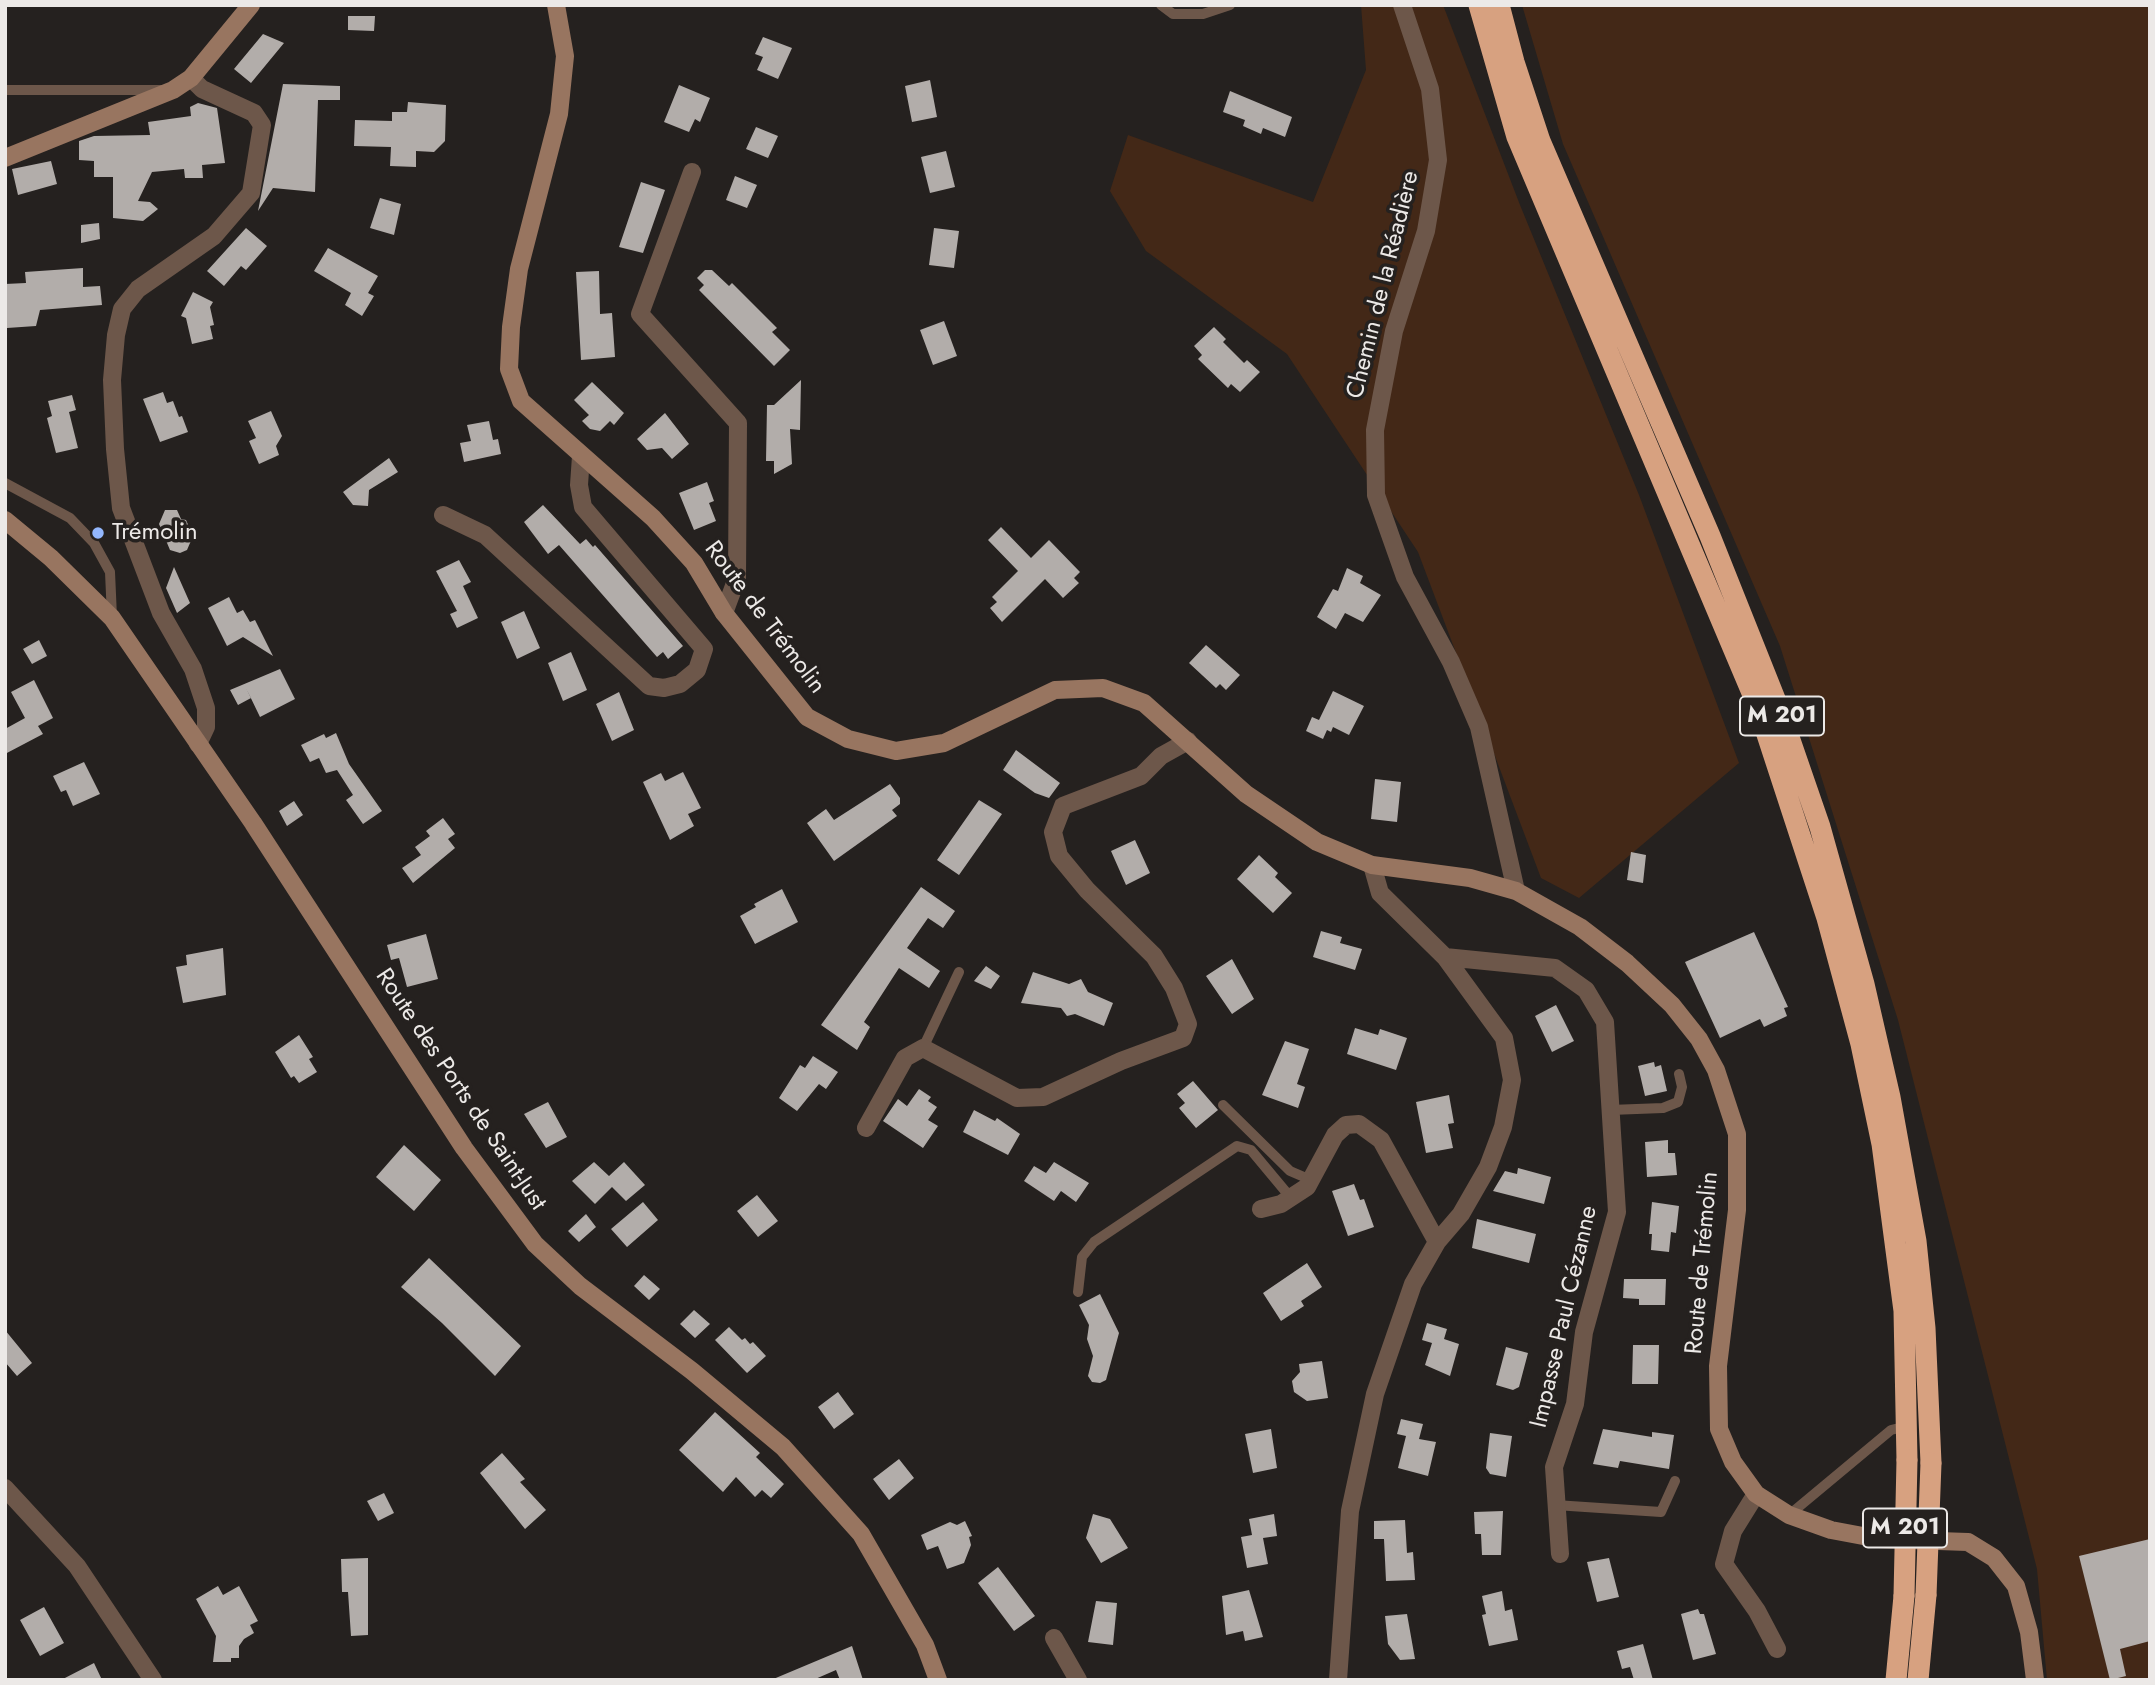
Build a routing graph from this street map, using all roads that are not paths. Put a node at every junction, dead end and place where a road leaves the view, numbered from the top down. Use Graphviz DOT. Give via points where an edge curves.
graph roads {
  1 [pos="251,5"];
  2 [pos="556,5"];
  3 [pos="1161,5"];
  4 [pos="1230,5"];
  5 [pos="1402,5"];
  6 [pos="1479,5"];
  7 [pos="1499,5"];
  8 [pos="191,78"];
  9 [pos="5,90"];
  10 [pos="173,90"];
  11 [pos="5,158"];
  12 [pos="692,172"];
  13 [pos="581,456"];
  14 [pos="5,483"];
  15 [pos="443,515"];
  16 [pos="5,520"];
  17 [pos="724,613"];
  18 [pos="112,618"];
  19 [pos="1188,741"];
  20 [pos="198,744"];
  21 [pos="1372,865"];
  22 [pos="1516,891"];
  23 [pos="1445,957"];
  24 [pos="959,972"];
  25 [pos="923,1048"];
  26 [pos="1679,1074"];
  27 [pos="1223,1105"];
  28 [pos="1610,1110"];
  29 [pos="866,1128"];
  30 [pos="1311,1180"];
  31 [pos="1290,1198"];
  32 [pos="1261,1209"];
  33 [pos="1437,1242"];
  34 [pos="1078,1292"];
  35 [pos="1907,1426"];
  36 [pos="1675,1480"];
  37 [pos="5,1488"];
  38 [pos="1756,1494"];
  39 [pos="1555,1505"];
  40 [pos="1789,1515"];
  41 [pos="1560,1554"];
  42 [pos="1054,1638"];
  43 [pos="1777,1649"];
  44 [pos="153,1680"];
  45 [pos="938,1680"];
  46 [pos="1078,1680"];
  47 [pos="1338,1680"];
  48 [pos="1896,1680"];
  49 [pos="1918,1680"];
  50 [pos="2035,1680"];
  1 -- 8 [label="street"];
  2 -- 13 [label="street, Route de Trémolin" via="565,56 559,114 519,269 509,369 521,401"];
  3 -- 4 [label="lane" via="1173,14 1203,14"];
  5 -- 22 [label="street, Chemin de la Réadière" via="1430,89 1438,160 1426,231 1394,331 1377,418 1376,495 1405,577 1451,662 1479,727"];
  6 -- 35 [label="highway, M 201" via="1517,137 1758,707 1828,918 1882,1144 1904,1311"];
  7 -- 49 [label="highway, M 201, bridge" via="1540,141 1781,714 1820,827 1867,997 1916,1241 1925,1328 1931,1463"];
  8 -- 10 [label="street"];
  8 -- 20 [label="street" via="202,89 254,113 262,125 251,193 214,236 138,289 122,309 112,380 121,508 161,614 193,669 206,708 206,727"];
  9 -- 10 [label="lane"];
  10 -- 11 [label="street"];
  12 -- 17 [label="street" via="640,314 738,423 737,578"];
  13 -- 15 [label="street" via="583,507 704,649 697,670 680,684 649,686 485,535"];
  13 -- 17 [label="street, Route de Trémolin" via="662,527 694,563"];
  14 -- 18 [label="lane" via="70,518 94,543 110,572"];
  16 -- 18 [label="street, Route des Ports de Saint-Just"];
  17 -- 19 [label="street, Route de Trémolin" via="807,718 848,738 895,751 944,743 1055,691 1103,688 1144,703"];
  18 -- 20 [label="street, Route des Ports de Saint-Just"];
  19 -- 21 [label="street, Route de Trémolin" via="1246,794 1317,842"];
  19 -- 25 [label="street" via="1161,755 1140,776 1063,806 1054,832 1059,856 1154,956 1174,988 1188,1024 1184,1038 1044,1097 1017,1098"];
  20 -- 45 [label="street, Route des Ports de Saint-Just" via="464,1148 535,1244 580,1286 783,1447 861,1534 925,1645"];
  21 -- 22 [label="street, Route de Trémolin" via="1470,878"];
  21 -- 23 [label="street" via="1380,893"];
  22 -- 38 [label="street, Route de Trémolin" via="1580,928 1627,963 1672,1005 1716,1070 1737,1134 1737,1210 1718,1366 1719,1429"];
  23 -- 28 [label="street, Impasse Paul Cézanne" via="1555,968 1586,990 1605,1022"];
  23 -- 33 [label="street" via="1504,1038 1512,1080 1503,1127 1488,1167 1461,1214"];
  24 -- 25 [label="lane"];
  25 -- 29 [label="street" via="905,1058"];
  26 -- 28 [label="lane" via="1678,1101 1663,1108"];
  27 -- 30 [label="lane" via="1290,1171"];
  28 -- 39 [label="street, Impasse Paul Cézanne" via="1617,1212 1584,1332 1575,1404 1554,1467"];
  30 -- 31 [label="street"];
  30 -- 33 [label="street" via="1335,1135 1346,1125 1359,1124 1381,1140"];
  31 -- 32 [label="street"];
  31 -- 34 [label="lane" via="1251,1150 1237,1146 1094,1242 1082,1257"];
  33 -- 47 [label="street" via="1413,1284 1375,1394 1350,1511"];
  35 -- 40 [label="lane" via="1891,1430"];
  35 -- 48 [label="highway, M 201, bridge" via="1904,1596"];
  36 -- 39 [label="lane" via="1661,1512"];
  37 -- 44 [label="street" via="78,1566"];
  38 -- 40 [label="street, Route de Trémolin"];
  38 -- 43 [label="street" via="1734,1531 1724,1564"];
  39 -- 41 [label="street, Impasse Paul Cézanne"];
  40 -- 50 [label="street, Route de Trémolin" via="1879,1539 1968,1542 1994,1558 2016,1586 2029,1632"];
  42 -- 46 [label="street"];
}
